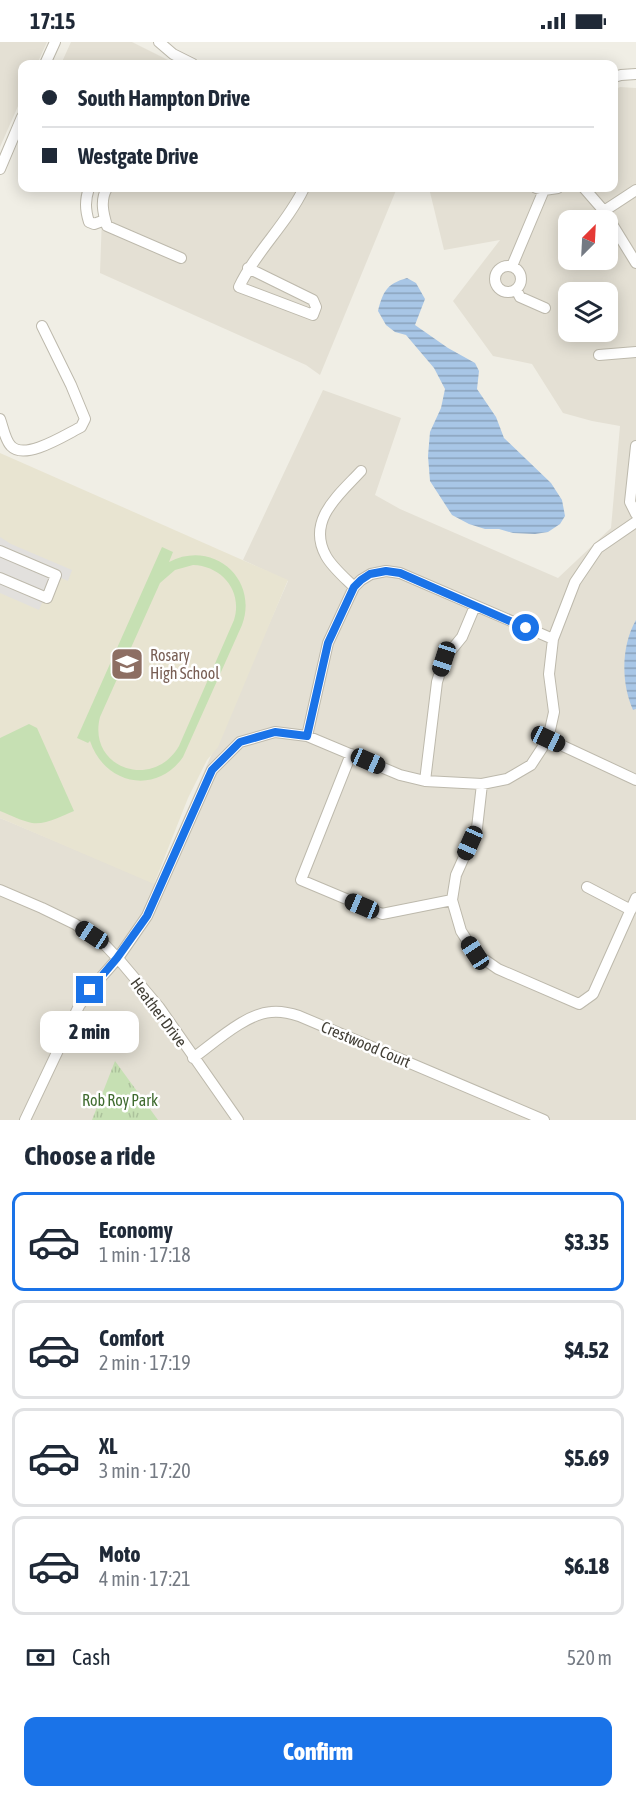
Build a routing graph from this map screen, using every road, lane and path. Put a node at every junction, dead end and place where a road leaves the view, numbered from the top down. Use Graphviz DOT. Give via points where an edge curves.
graph roads {
  1 [pos="55,42"];
  2 [pos="159,42"];
  3 [pos="47,60"];
  4 [pos="175,60"];
  5 [pos="636,74"];
  6 [pos="618,76"];
  7 [pos="18,126"];
  8 [pos="0,169"];
  9 [pos="636,190"];
  10 [pos="88,192"];
  11 [pos="105,192"];
  12 [pos="302,192"];
  13 [pos="539,192"];
  14 [pos="587,192"];
  15 [pos="602,210"];
  16 [pos="607,210"];
  17 [pos="105,220"];
  18 [pos="618,234"];
  19 [pos="181,258"];
  20 [pos="636,263"];
  21 [pos="512,266"];
  22 [pos="248,268"];
  23 [pos="516,289"];
  24 [pos="545,308"];
  25 [pos="42,326"];
  26 [pos="636,352"];
  27 [pos="599,355"];
  28 [pos="0,419"];
  29 [pos="636,446"];
  30 [pos="361,471"];
  31 [pos="636,514"];
  32 [pos="636,522"];
  33 [pos="0,551"];
  34 [pos="0,578"];
  35 [pos="354,587"];
  36 [pos="475,606"];
  37 [pos="553,639"];
  38 [pos="307,736"];
  39 [pos="548,739"];
  40 [pos="351,754"];
  41 [pos="636,780"];
  42 [pos="425,781"];
  43 [pos="482,784"];
  44 [pos="587,886"];
  45 [pos="0,890"];
  46 [pos="636,898"];
  47 [pos="452,900"];
  48 [pos="631,910"];
  49 [pos="117,958"];
  50 [pos="193,1058"];
  51 [pos="25,1120"];
  52 [pos="238,1120"];
  53 [pos="544,1120"];
  1 -- 3 [label="street"];
  2 -- 4 [label="street"];
  5 -- 6 [label="street"];
  7 -- 8 [label="street"];
  9 -- 16 [label="street"];
  10 -- 17 [label="street" via="85,211 89,222 94,225"];
  11 -- 17 [label="street"];
  12 -- 22 [label="street"];
  13 -- 21 [label="street"];
  14 -- 15 [label="street"];
  17 -- 19 [label="street" via="107,226"];
  18 -- 20 [label="street"];
  21 -- 23 [label="street" via="522,278"];
  21 -- 23 [label="street" via="499,269 495,282 504,292"];
  22 -- 22 [label="street" via="314,300 313,315 239,287"];
  23 -- 24 [label="street" via="520,297"];
  25 -- 28 [label="street" via="85,419 81,427 30,451 19,451 10,445"];
  26 -- 27 [label="street"];
  29 -- 31 [label="street" via="630,502"];
  30 -- 35 [label="street" via="324,512 321,525 326,556"];
  32 -- 37 [label="street" via="598,548 575,582"];
  33 -- 34 [label="street" via="56,575 47,598"];
  35 -- 36 [label="street" via="370,574 400,573"];
  35 -- 38 [label="street" via="328,643"];
  36 -- 37 [label="street"];
  36 -- 42 [label="street" via="462,637 444,659 437,682"];
  37 -- 39 [label="street" via="549,674 554,712"];
  38 -- 40 [label="street"];
  38 -- 49 [label="street" via="275,732 240,742 212,770 147,916"];
  39 -- 41 [label="street"];
  39 -- 43 [label="street" via="531,765 507,779"];
  40 -- 42 [label="street"];
  40 -- 47 [label="street" via="301,880 382,914"];
  42 -- 43 [label="street"];
  43 -- 47 [label="street" via="477,828 456,874"];
  44 -- 48 [label="street"];
  45 -- 49 [label="street, Heather Drive" via="75,924"];
  46 -- 48 [label="street"];
  47 -- 48 [label="street" via="461,931 475,953 498,969 579,1004 593,994"];
  49 -- 50 [label="street, Heather Drive" via="159,1007"];
  49 -- 51 [label="street" via="79,1006"];
  50 -- 52 [label="street, Heather Drive"];
  50 -- 53 [label="street, Crestwood Court" via="256,1015 286,1012"];
}
